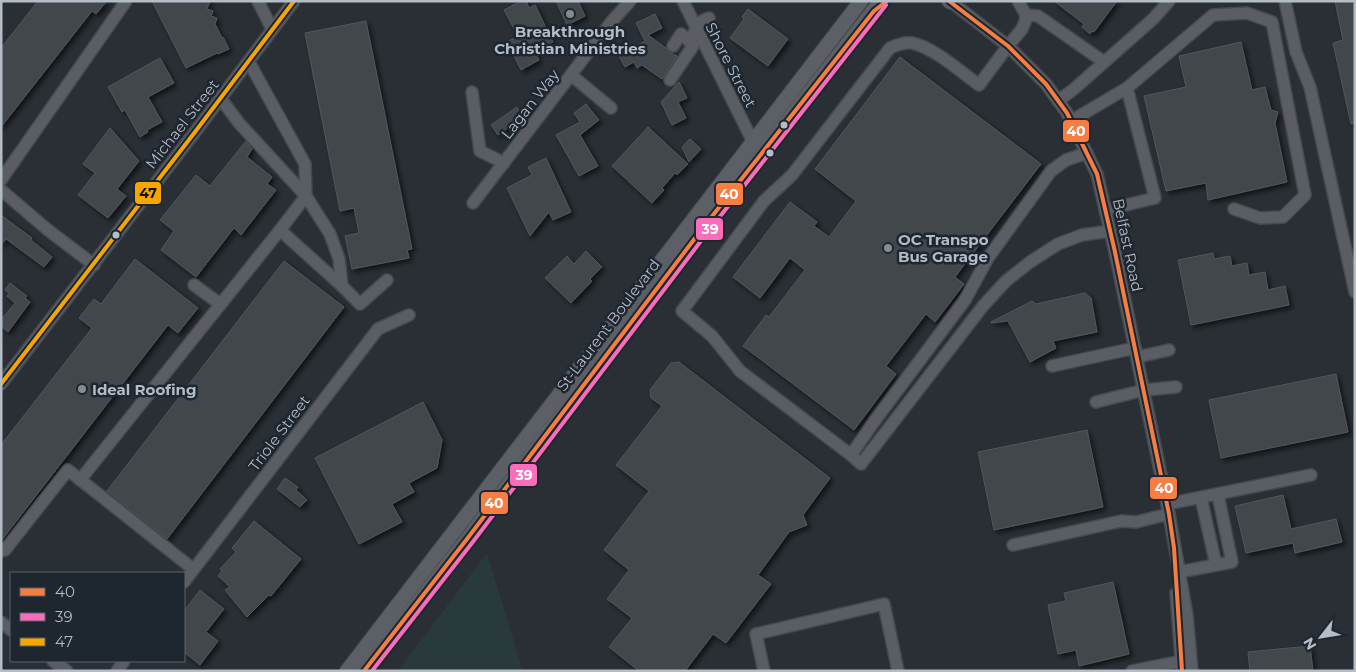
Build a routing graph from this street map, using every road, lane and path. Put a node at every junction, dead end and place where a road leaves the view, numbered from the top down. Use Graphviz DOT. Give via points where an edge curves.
graph roads {
  1 [pos="126,1"];
  2 [pos="258,1"];
  3 [pos="294,1"];
  4 [pos="630,1"];
  5 [pos="683,1"];
  6 [pos="861,1"];
  7 [pos="887,1"];
  8 [pos="1018,1"];
  9 [pos="1169,1"];
  10 [pos="1285,1"];
  11 [pos="950,2"];
  12 [pos="877,6"];
  13 [pos="1026,15"];
  14 [pos="709,18"];
  15 [pos="696,26"];
  16 [pos="272,29"];
  17 [pos="689,41"];
  18 [pos="673,46"];
  19 [pos="1008,46"];
  20 [pos="248,62"];
  21 [pos="1104,62"];
  22 [pos="571,75"];
  23 [pos="670,80"];
  24 [pos="1127,88"];
  25 [pos="472,92"];
  26 [pos="220,99"];
  27 [pos="1058,100"];
  28 [pos="610,108"];
  29 [pos="1071,121"];
  30 [pos="753,142"];
  31 [pos="1087,153"];
  32 [pos="504,163"];
  33 [pos="1,180"];
  34 [pos="1,190"];
  35 [pos="306,196"];
  36 [pos="473,203"];
  37 [pos="1234,209"];
  38 [pos="1105,210"];
  39 [pos="280,230"];
  40 [pos="1110,231"];
  41 [pos="94,264"];
  42 [pos="387,280"];
  43 [pos="194,285"];
  44 [pos="342,286"];
  45 [pos="1355,292"];
  46 [pos="220,304"];
  47 [pos="409,315"];
  48 [pos="1169,350"];
  49 [pos="1136,353"];
  50 [pos="1052,366"];
  51 [pos="1,384"];
  52 [pos="1176,387"];
  53 [pos="1144,390"];
  54 [pos="1096,402"];
  55 [pos="851,455"];
  56 [pos="1311,475"];
  57 [pos="80,480"];
  58 [pos="1218,495"];
  59 [pos="1201,498"];
  60 [pos="1168,509"];
  61 [pos="1013,545"];
  62 [pos="1174,548"];
  63 [pos="1,551"];
  64 [pos="1216,565"];
  65 [pos="193,569"];
  66 [pos="1179,572"];
  67 [pos="185,581"];
  68 [pos="54,662"];
  69 [pos="1186,666"];
  70 [pos="67,671"];
  71 [pos="347,671"];
  72 [pos="364,671"];
  73 [pos="764,671"];
  74 [pos="898,671"];
  75 [pos="1132,671"];
  1 -- 33 [label="street"];
  2 -- 16 [label="street"];
  3 -- 16 [label="street, Michael Street"];
  4 -- 22 [label="street, Lagan Way"];
  5 -- 15 [label="street, Shore Street"];
  6 -- 30 [label="main road, St-Laurent Boulevard"];
  7 -- 12 [label="main road, St-Laurent Boulevard"];
  8 -- 13 [label="street"];
  9 -- 21 [label="street"];
  10 -- 45 [label="street" via="1296,52 1310,87"];
  11 -- 19 [label="street, Belfast Road"];
  12 -- 72 [label="main road, St-Laurent Boulevard"];
  13 -- 19 [label="street" via="1022,30"];
  13 -- 21 [label="street" via="1038,16"];
  14 -- 15 [label="street"];
  15 -- 17 [label="street"];
  15 -- 30 [label="street, Shore Street"];
  16 -- 20 [label="street, Michael Street"];
  17 -- 18 [label="street" via="680,34"];
  17 -- 23 [label="street" via="693,46"];
  19 -- 27 [label="street, Belfast Road"];
  19 -- 55 [label="street" via="978,85 926,48 902,43 890,48 792,175 764,201 682,311 712,336 740,371"];
  20 -- 26 [label="street, Michael Street"];
  20 -- 35 [label="street" via="305,164"];
  21 -- 27 [label="street"];
  22 -- 28 [label="street"];
  22 -- 32 [label="street, Lagan Way"];
  24 -- 29 [label="street"];
  24 -- 37 [label="street" via="1213,15 1247,13 1272,22 1306,196 1283,217 1260,218"];
  24 -- 38 [label="street" via="1155,198"];
  25 -- 32 [label="street" via="480,151"];
  26 -- 35 [label="street"];
  26 -- 41 [label="street, Michael Street"];
  27 -- 29 [label="street, Belfast Road"];
  29 -- 31 [label="street, Belfast Road"];
  30 -- 71 [label="main road, St-Laurent Boulevard"];
  31 -- 38 [label="street, Belfast Road" via="1097,174"];
  31 -- 55 [label="street" via="1066,160 1051,171 988,258 965,300"];
  32 -- 36 [label="street, Lagan Way"];
  34 -- 41 [label="street"];
  35 -- 39 [label="street"];
  35 -- 44 [label="street" via="330,234"];
  38 -- 40 [label="street, Belfast Road"];
  39 -- 44 [label="street"];
  39 -- 46 [label="street"];
  40 -- 49 [label="street, Belfast Road"];
  40 -- 55 [label="street" via="1082,235 1058,244 1006,281 983,306 861,464"];
  41 -- 51 [label="street, Michael Street"];
  42 -- 44 [label="street" via="360,304"];
  43 -- 46 [label="street"];
  46 -- 57 [label="street"];
  47 -- 65 [label="street, Triole Street" via="378,329"];
  48 -- 49 [label="street"];
  49 -- 50 [label="street"];
  49 -- 53 [label="street, Belfast Road"];
  52 -- 53 [label="street"];
  53 -- 54 [label="street"];
  53 -- 60 [label="street, Belfast Road"];
  56 -- 58 [label="street"];
  57 -- 63 [label="street" via="68,470"];
  57 -- 65 [label="street"];
  58 -- 59 [label="street"];
  58 -- 64 [label="street" via="1232,562"];
  59 -- 60 [label="street"];
  59 -- 64 [label="street"];
  60 -- 61 [label="street" via="1136,522 1121,521"];
  60 -- 62 [label="street, Belfast Road"];
  62 -- 66 [label="street, Belfast Road"];
  62 -- 69 [label="street, Belfast Road"];
  64 -- 66 [label="street"];
  65 -- 67 [label="street, Triole Street"];
  66 -- 69 [label="street, Belfast Road" via="1186,615"];
  68 -- 70 [label="street"];
  69 -- 75 [label="street"];
  73 -- 74 [label="street" via="756,634 884,604"];
}
